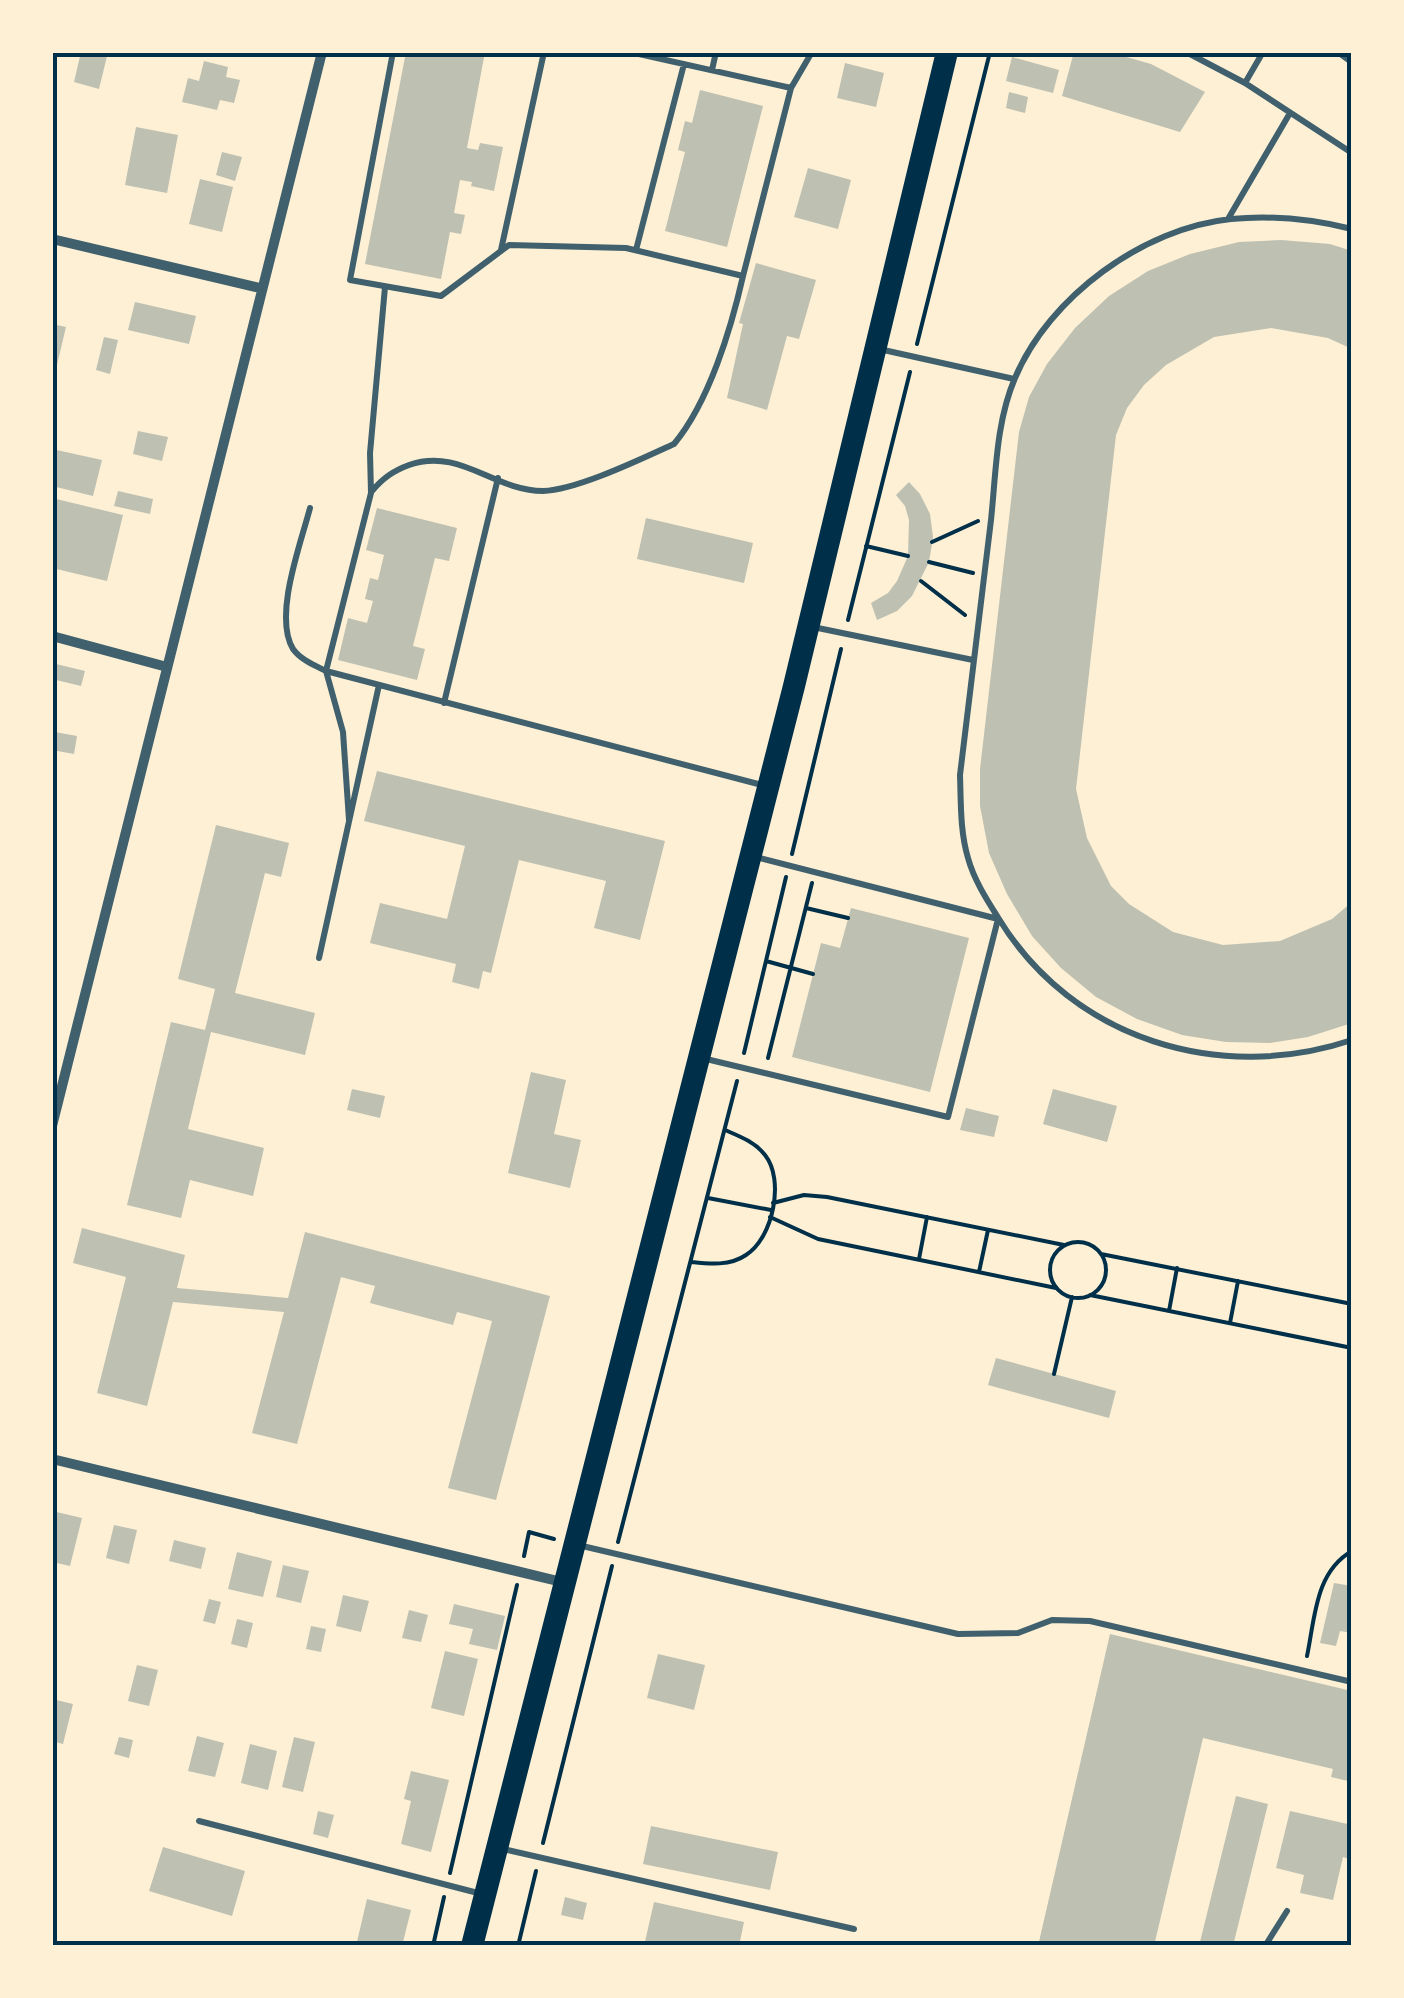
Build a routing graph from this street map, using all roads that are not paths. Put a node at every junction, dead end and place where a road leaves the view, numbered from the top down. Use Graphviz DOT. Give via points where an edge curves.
graph roads {
  1 [pos="322,52"];
  2 [pos="393,52"];
  3 [pos="544,52"];
  4 [pos="630,52"];
  5 [pos="716,52"];
  6 [pos="812,52"];
  7 [pos="947,52"];
  8 [pos="1186,52"];
  9 [pos="1263,52"];
  10 [pos="1341,52"];
  11 [pos="1352,60"];
  12 [pos="684,64"];
  13 [pos="712,70"];
  14 [pos="1245,83"];
  15 [pos="791,88"];
  16 [pos="1290,113"];
  17 [pos="1352,154"];
  18 [pos="1228,219"];
  19 [pos="1352,229"];
  20 [pos="52,239"];
  21 [pos="636,250"];
  22 [pos="500,252"];
  23 [pos="744,276"];
  24 [pos="385,287"];
  25 [pos="260,288"];
  26 [pos="874,348"];
  27 [pos="1014,380"];
  28 [pos="498,478"];
  29 [pos="371,494"];
  30 [pos="310,508"];
  31 [pos="808,626"];
  32 [pos="52,636"];
  33 [pos="974,660"];
  34 [pos="167,666"];
  35 [pos="326,671"];
  36 [pos="379,686"];
  37 [pos="444,702"];
  38 [pos="768,787"];
  39 [pos="350,820"];
  40 [pos="750,855"];
  41 [pos="998,919"];
  42 [pos="319,958"];
  43 [pos="1352,1040"];
  44 [pos="699,1057"];
  45 [pos="52,1126"];
  46 [pos="52,1459"];
  47 [pos="576,1545"];
  48 [pos="566,1583"];
  49 [pos="1352,1682"];
  50 [pos="199,1821"];
  51 [pos="497,1848"];
  52 [pos="484,1894"];
  53 [pos="1286,1911"];
  54 [pos="854,1930"];
  55 [pos="472,1946"];
  56 [pos="1266,1946"];
  1 -- 25 [label="street"];
  2 -- 24 [label="lane" via="350,280"];
  3 -- 22 [label="lane"];
  4 -- 12 [label="lane"];
  5 -- 13 [label="lane"];
  6 -- 15 [label="lane"];
  7 -- 26 [label="main road"];
  8 -- 14 [label="lane"];
  9 -- 14 [label="lane"];
  10 -- 11 [label="street"];
  12 -- 13 [label="lane"];
  12 -- 21 [label="lane"];
  13 -- 15 [label="lane"];
  14 -- 16 [label="lane"];
  15 -- 23 [label="lane"];
  16 -- 17 [label="lane"];
  16 -- 18 [label="lane"];
  18 -- 19 [label="lane" via="1276,217"];
  18 -- 27 [label="lane" via="1153,243 1090,282 1046,328"];
  20 -- 25 [label="street"];
  21 -- 22 [label="lane" via="509,246"];
  21 -- 23 [label="lane"];
  22 -- 24 [label="lane" via="441,296"];
  23 -- 28 [label="lane" via="717,360 674,444 542,491"];
  24 -- 29 [label="lane"];
  25 -- 34 [label="street"];
  26 -- 27 [label="lane"];
  26 -- 31 [label="main road"];
  27 -- 33 [label="lane" via="1004,411"];
  28 -- 29 [label="lane" via="452,461 419,462 382,479"];
  28 -- 37 [label="lane"];
  29 -- 35 [label="lane"];
  30 -- 35 [label="lane" via="286,618 294,651"];
  31 -- 33 [label="lane"];
  31 -- 38 [label="main road"];
  32 -- 34 [label="street"];
  33 -- 41 [label="lane" via="961,826 968,860"];
  34 -- 45 [label="street"];
  35 -- 36 [label="lane"];
  35 -- 39 [label="lane" via="343,732"];
  36 -- 37 [label="lane"];
  36 -- 39 [label="lane"];
  37 -- 38 [label="lane"];
  38 -- 40 [label="main road"];
  39 -- 42 [label="lane"];
  40 -- 41 [label="lane"];
  40 -- 44 [label="main road"];
  41 -- 43 [label="lane" via="1060,993 1166,1046 1255,1058"];
  41 -- 44 [label="lane" via="948,1117"];
  44 -- 47 [label="main road"];
  46 -- 48 [label="street"];
  47 -- 48 [label="main road"];
  47 -- 49 [label="lane" via="958,1634 1090,1621"];
  48 -- 51 [label="main road"];
  50 -- 52 [label="lane"];
  51 -- 52 [label="main road"];
  51 -- 54 [label="lane"];
  52 -- 55 [label="main road"];
  53 -- 56 [label="lane"];
}
